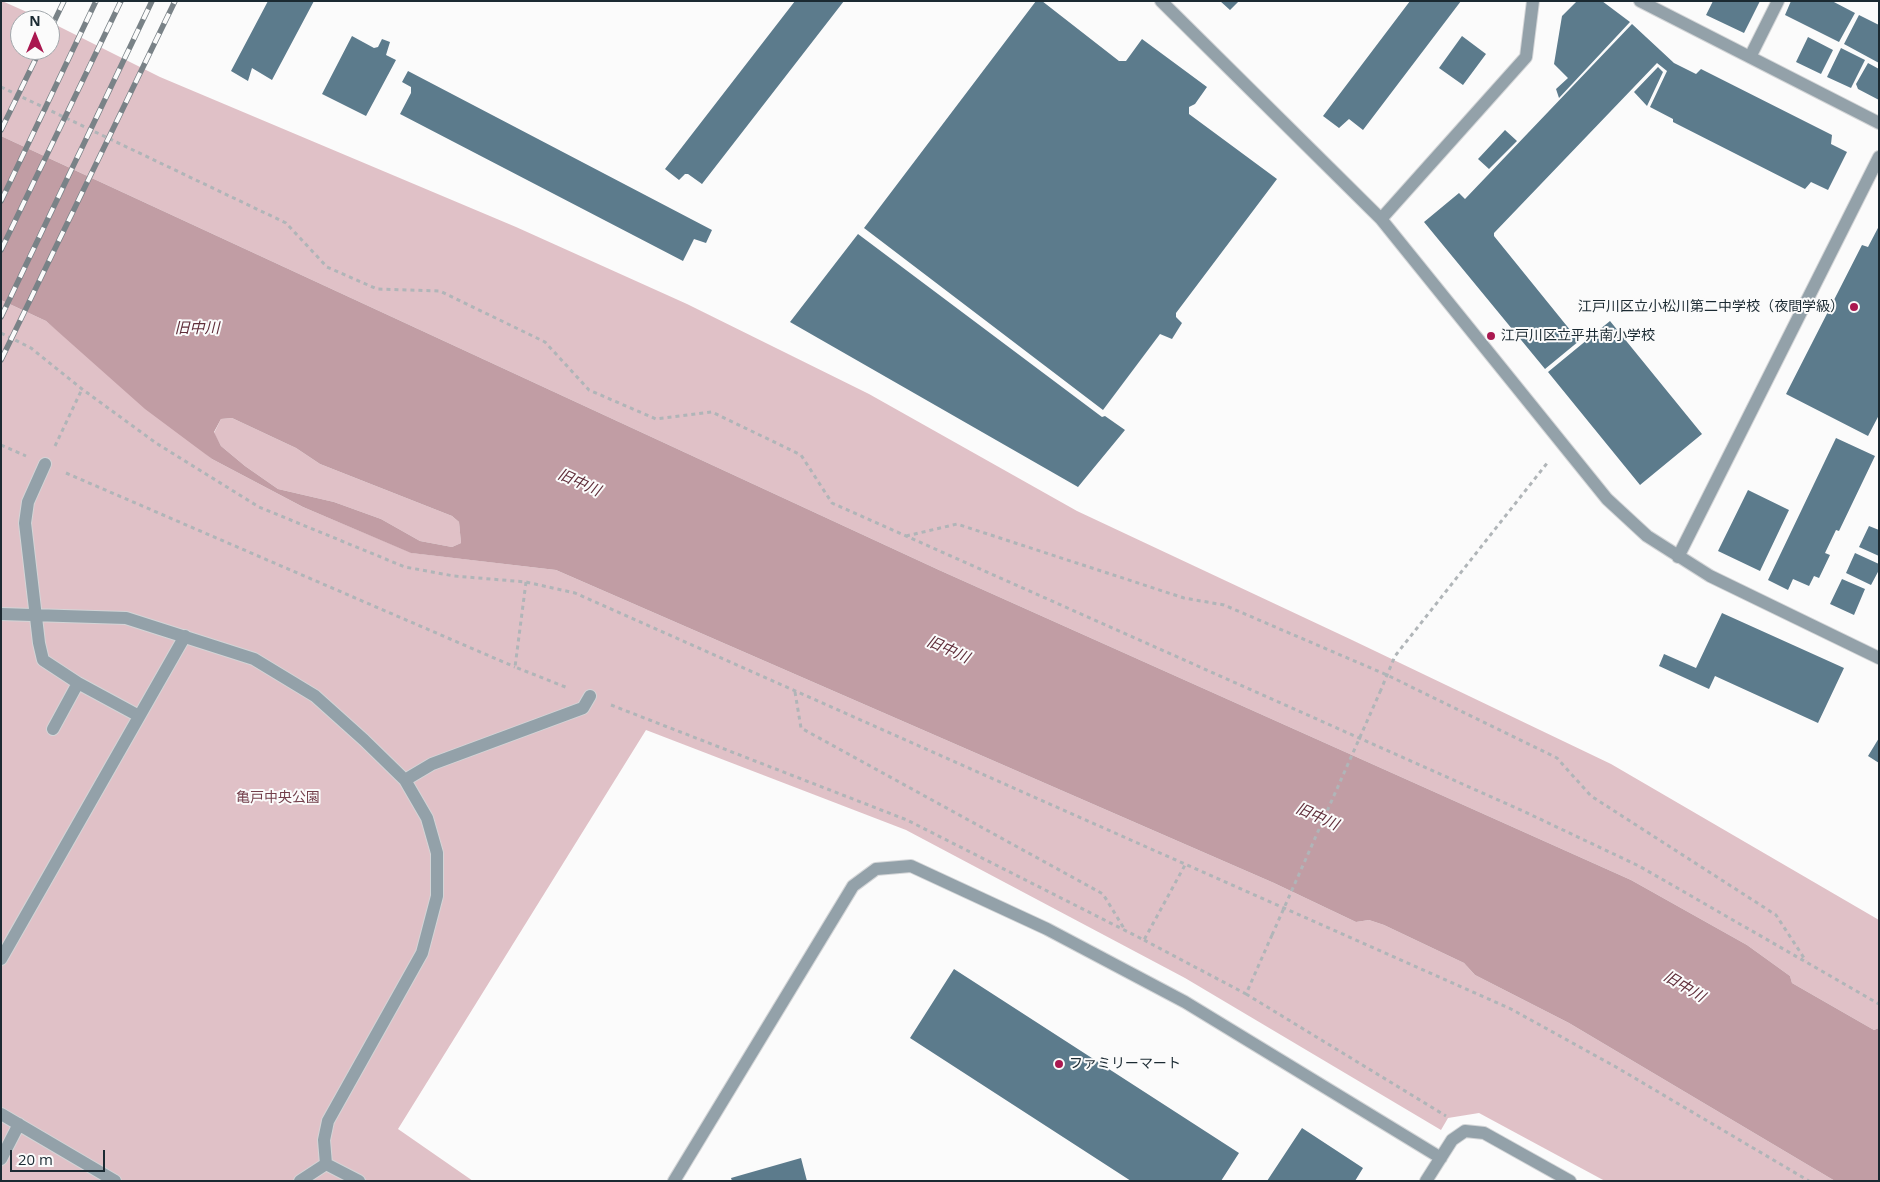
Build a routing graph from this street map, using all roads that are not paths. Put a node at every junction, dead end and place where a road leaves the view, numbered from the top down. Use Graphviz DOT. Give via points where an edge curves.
graph roads {
  1 [pos="1161,1"];
  2 [pos="1533,1"];
  3 [pos="1640,1"];
  4 [pos="1778,1"];
  5 [pos="1750,56"];
  6 [pos="1879,123"];
  7 [pos="1879,157"];
  8 [pos="1381,219"];
  9 [pos="45,464"];
  10 [pos="1678,557"];
  11 [pos="1,614"];
  12 [pos="37,615"];
  13 [pos="185,636"];
  14 [pos="1879,658"];
  15 [pos="78,683"];
  16 [pos="590,696"];
  17 [pos="139,716"];
  18 [pos="53,729"];
  19 [pos="405,780"];
  20 [pos="1,959"];
  21 [pos="1,1114"];
  22 [pos="19,1124"];
  23 [pos="1441,1158"];
  24 [pos="1,1159"];
  25 [pos="326,1164"];
  26 [pos="115,1181"];
  27 [pos="300,1181"];
  28 [pos="359,1181"];
  29 [pos="674,1181"];
  30 [pos="1426,1181"];
  31 [pos="1570,1181"];
  1 -- 8 [label="street"];
  2 -- 8 [label="street" via="1526,56"];
  3 -- 5 [label="street"];
  4 -- 5 [label="street"];
  5 -- 6 [label="street"];
  7 -- 10 [label="street"];
  8 -- 10 [label="street" via="1606,499"];
  9 -- 12 [label="street" via="28,502 25,523"];
  10 -- 14 [label="street" via="1710,576"];
  11 -- 12 [label="street"];
  12 -- 13 [label="street" via="126,618"];
  12 -- 15 [label="street" via="43,660"];
  13 -- 17 [label="street"];
  13 -- 19 [label="street" via="254,659 315,696"];
  15 -- 17 [label="street"];
  15 -- 18 [label="street"];
  16 -- 19 [label="street" via="583,708 432,764"];
  17 -- 20 [label="street"];
  19 -- 25 [label="street" via="427,818 437,853 437,896 422,953 328,1121 324,1140"];
  21 -- 22 [label="street"];
  22 -- 24 [label="street"];
  22 -- 26 [label="street"];
  23 -- 29 [label="street" via="1185,1002 1046,929 911,866 876,869 853,886"];
  23 -- 30 [label="street"];
  23 -- 31 [label="street" via="1452,1140 1465,1131 1484,1133"];
  25 -- 27 [label="street"];
  25 -- 28 [label="street"];
}
